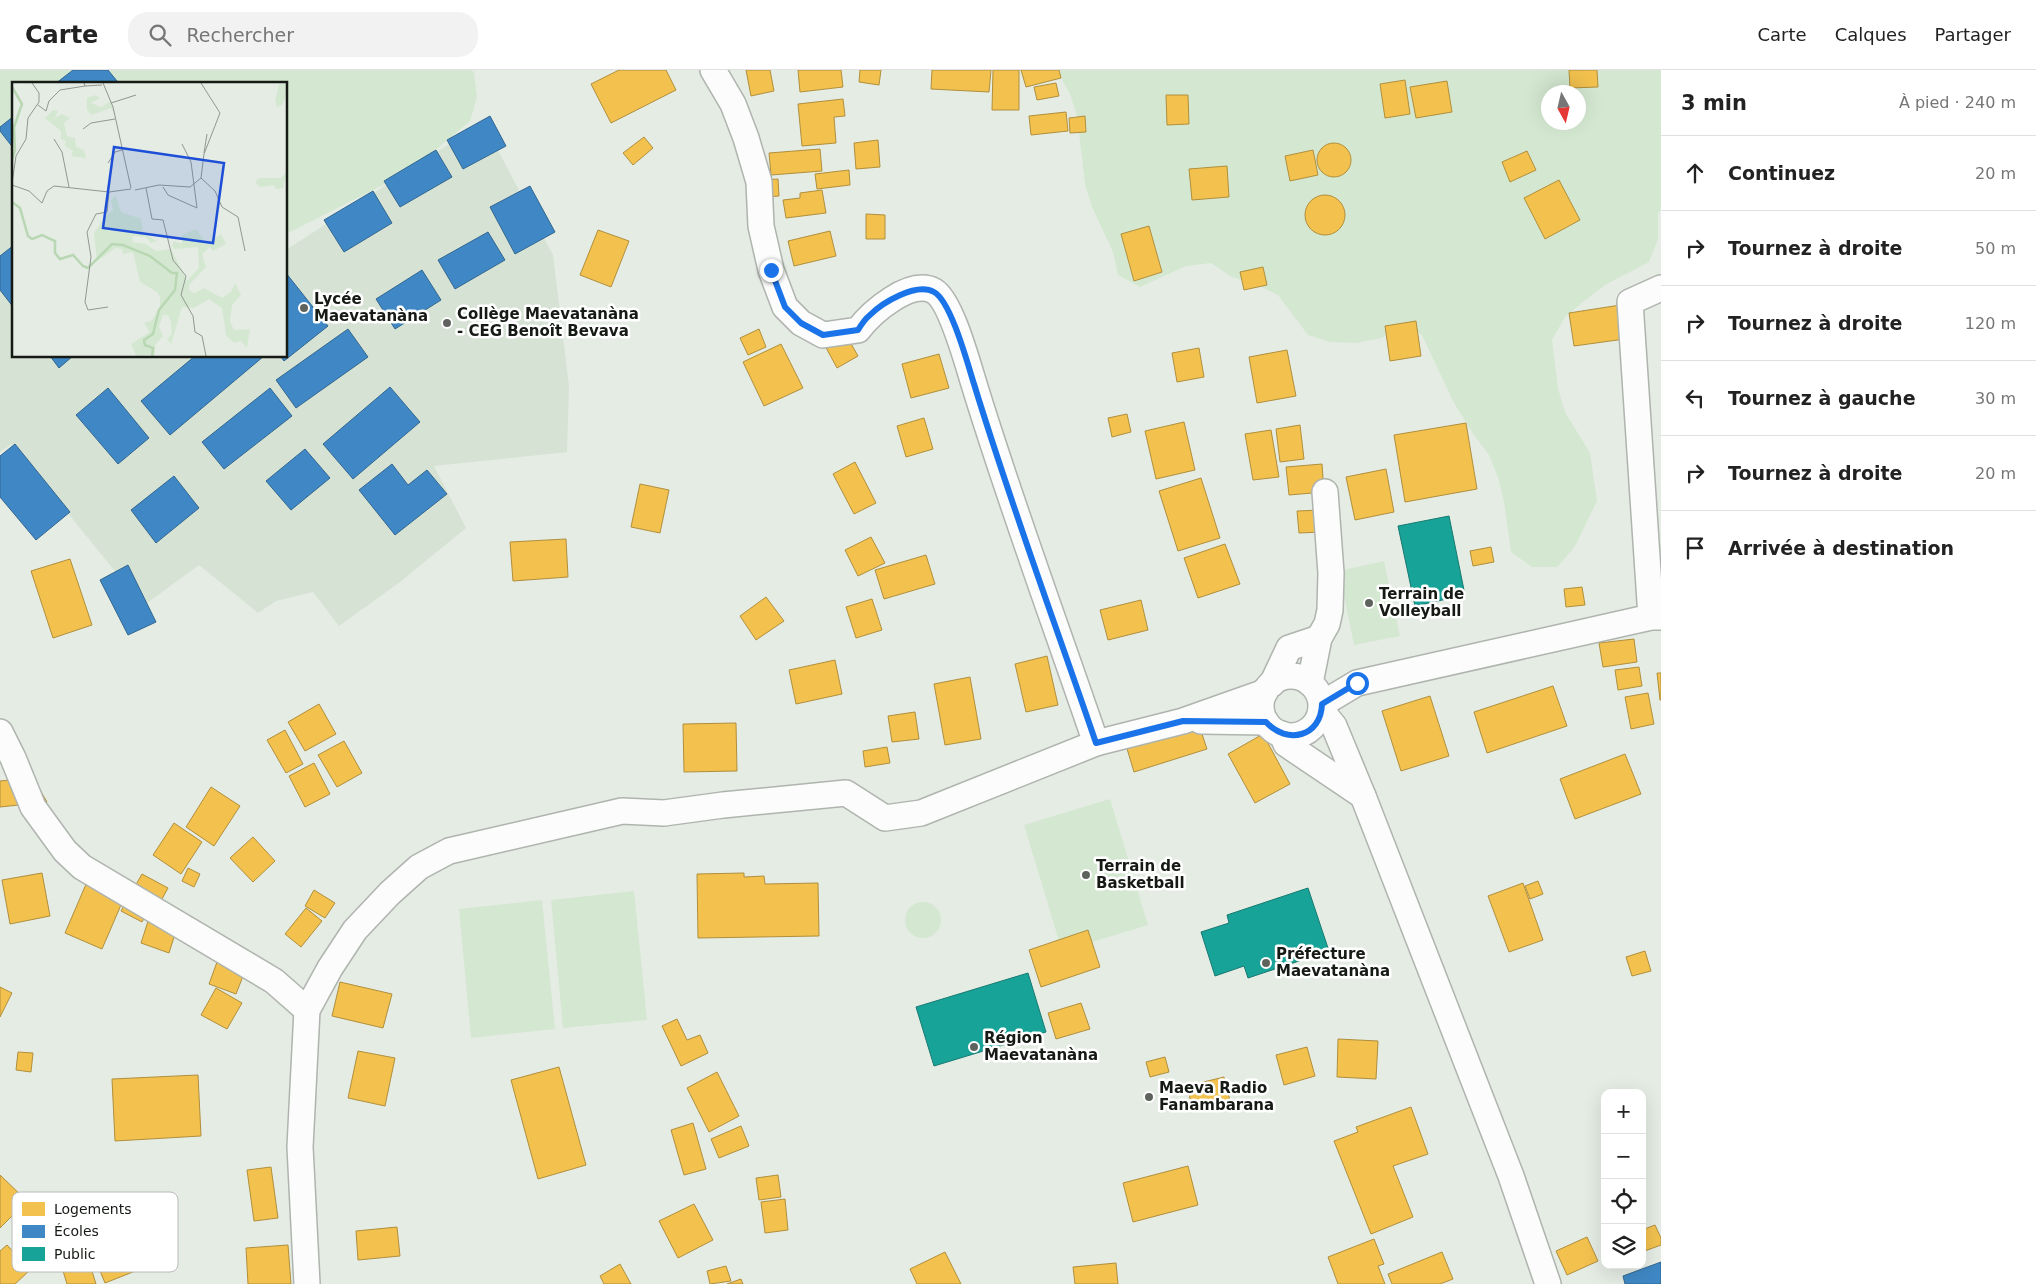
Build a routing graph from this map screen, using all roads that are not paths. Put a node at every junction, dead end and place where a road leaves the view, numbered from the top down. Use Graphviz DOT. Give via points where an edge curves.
graph roads {
  1 [pos="713,70"];
  2 [pos="1661,288"];
  3 [pos="1325,492"];
  4 [pos="1656,617"];
  5 [pos="1319,638"];
  6 [pos="1310,683"];
  7 [pos="1268,688"];
  8 [pos="1322,707"];
  9 [pos="1183,721"];
  10 [pos="1274,728"];
  11 [pos="0,732"];
  12 [pos="1096,743"];
  13 [pos="1363,796"];
  14 [pos="307,1010"];
  15 [pos="308,1284"];
  16 [pos="1548,1284"];
  1 -- 12 [label="street" via="733,104 746,138 759,182 761,226 771,270 785,307 801,323 823,335 858,330 869,315 884,304 920,288 934,292 946,306"];
  2 -- 4 [label="street" via="1630,302"];
  3 -- 5 [label="street" via="1331,573 1330,610"];
  4 -- 8 [label="street" via="1357,683"];
  5 -- 6 [label="street"];
  5 -- 7 [label="street" via="1289,648"];
  6 -- 7 [label="street" via="1290,676 1280,678"];
  6 -- 8 [label="street"];
  7 -- 9 [label="street"];
  7 -- 10 [label="street" via="1262,712"];
  8 -- 10 [label="street" via="1318,720 1303,734 1293,736"];
  8 -- 13 [label="street" via="1334,726"];
  9 -- 10 [label="street"];
  9 -- 12 [label="street"];
  10 -- 13 [label="street" via="1286,744"];
  11 -- 14 [label="street" via="33,807 65,851 82,867 274,981"];
  12 -- 14 [label="street" via="921,813 885,818 846,793 664,813 622,811 449,851 419,867 356,930"];
  13 -- 16 [label="street" via="1511,1176"];
  14 -- 15 [label="street" via="300,1147"];
}
